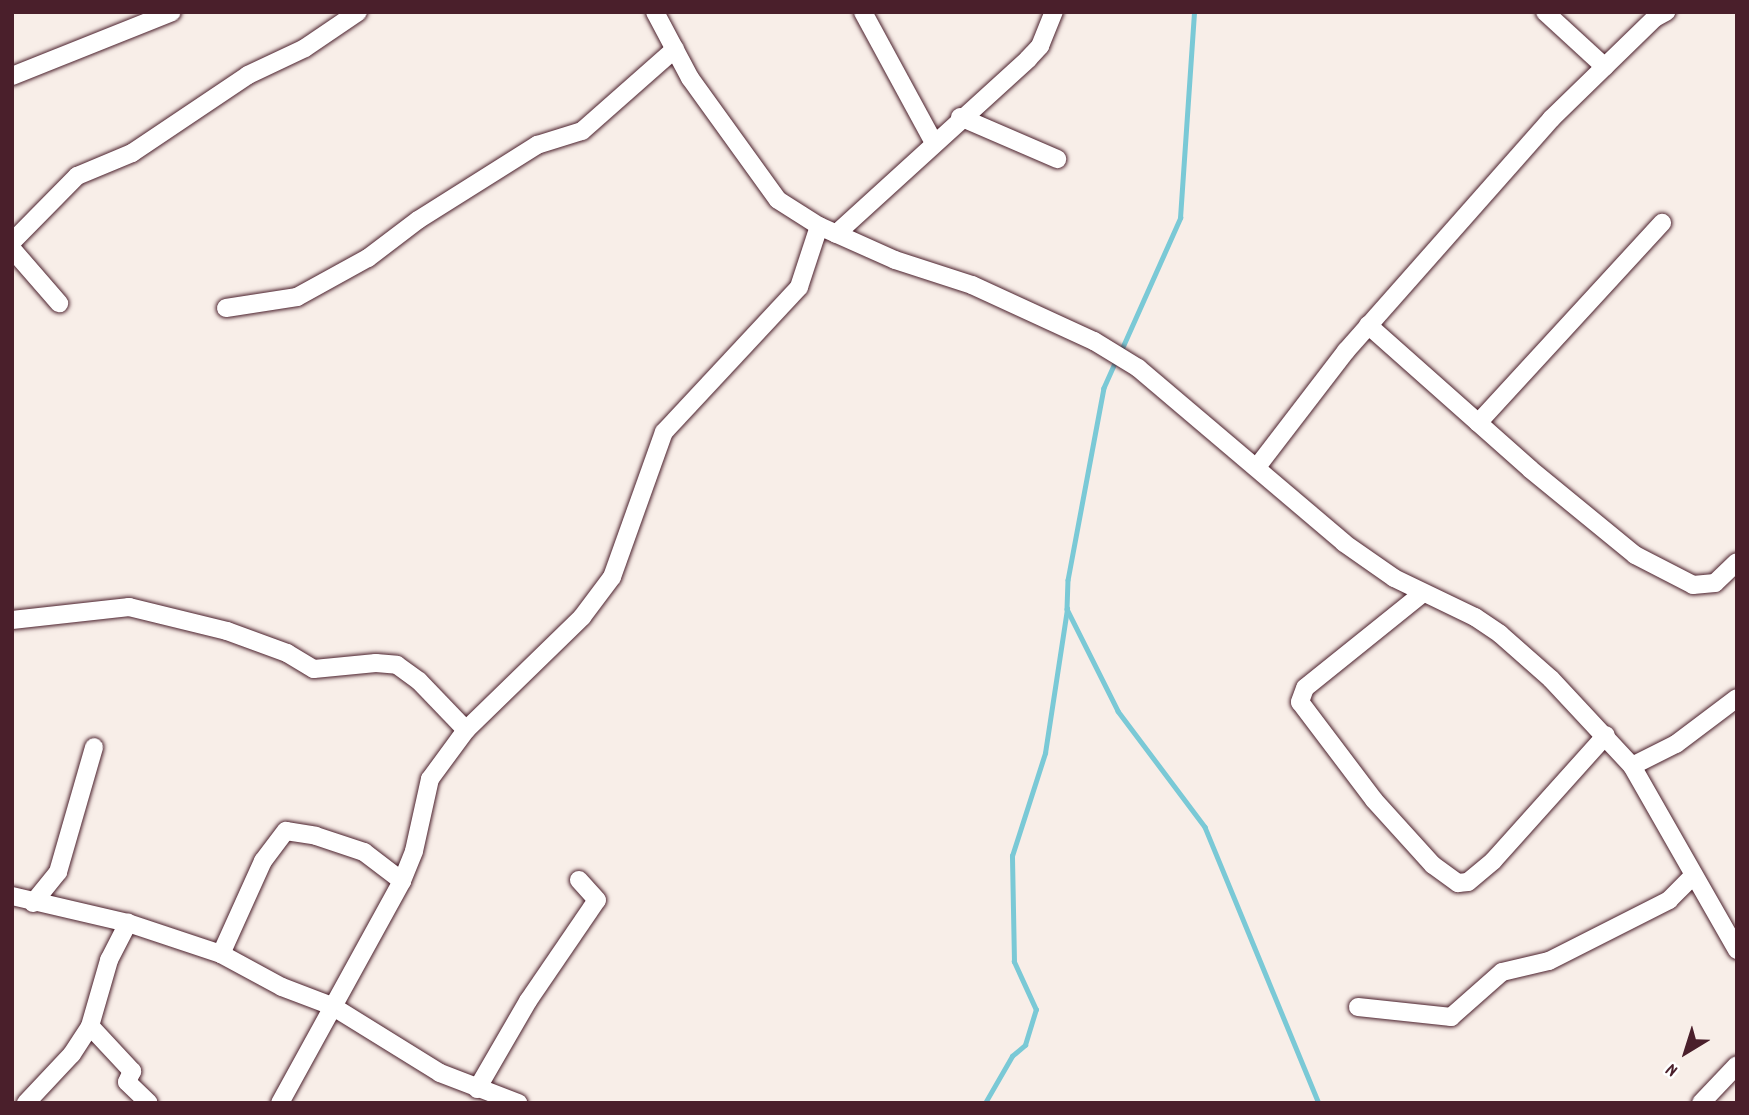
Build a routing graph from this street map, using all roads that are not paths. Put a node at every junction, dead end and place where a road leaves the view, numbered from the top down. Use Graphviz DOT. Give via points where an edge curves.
graph roads {
  1 [pos="173,12"];
  2 [pos="358,12"];
  3 [pos="655,12"];
  4 [pos="863,12"];
  5 [pos="1037,12"];
  6 [pos="1545,12"];
  7 [pos="1666,12"];
  8 [pos="1051,21"];
  9 [pos="675,50"];
  10 [pos="1605,67"];
  11 [pos="12,76"];
  12 [pos="960,117"];
  13 [pos="933,141"];
  14 [pos="1057,159"];
  15 [pos="1662,223"];
  16 [pos="827,230"];
  17 [pos="12,242"];
  18 [pos="12,249"];
  19 [pos="59,303"];
  20 [pos="226,308"];
  21 [pos="1368,325"];
  22 [pos="1478,423"];
  23 [pos="1257,467"];
  24 [pos="1737,562"];
  25 [pos="1423,593"];
  26 [pos="12,620"];
  27 [pos="1737,698"];
  28 [pos="467,730"];
  29 [pos="1606,735"];
  30 [pos="94,747"];
  31 [pos="1632,766"];
  32 [pos="1693,876"];
  33 [pos="579,880"];
  34 [pos="402,881"];
  35 [pos="12,896"];
  36 [pos="33,903"];
  37 [pos="128,923"];
  38 [pos="1735,943"];
  39 [pos="221,954"];
  40 [pos="332,1006"];
  41 [pos="1358,1007"];
  42 [pos="90,1026"];
  43 [pos="1737,1065"];
  44 [pos="477,1089"];
  45 [pos="26,1103"];
  46 [pos="149,1103"];
  47 [pos="280,1103"];
  48 [pos="519,1103"];
  49 [pos="1701,1103"];
  1 -- 11 [label="street"];
  2 -- 17 [label="street" via="304,48 248,75 132,153 77,176"];
  3 -- 9 [label="street"];
  4 -- 13 [label="street"];
  5 -- 8 [label="street"];
  6 -- 10 [label="street"];
  7 -- 10 [label="street"];
  8 -- 12 [label="street" via="1028,59"];
  9 -- 16 [label="street" via="778,200"];
  9 -- 20 [label="street" via="582,131 537,145 418,220 368,258 297,297"];
  10 -- 21 [label="street" via="1551,119"];
  12 -- 13 [label="street"];
  12 -- 14 [label="street"];
  13 -- 16 [label="street"];
  15 -- 22 [label="street"];
  16 -- 23 [label="street" via="972,285 1094,341 1138,368"];
  16 -- 28 [label="street" via="799,287 664,432 612,577 583,617"];
  18 -- 19 [label="street"];
  21 -- 22 [label="street"];
  21 -- 23 [label="street"];
  22 -- 24 [label="street" via="1647,561 1693,585 1715,583"];
  23 -- 25 [label="street" via="1344,543"];
  25 -- 29 [label="street" via="1500,634"];
  25 -- 29 [label="street" via="1305,688 1300,702 1374,800 1444,873 1458,883 1468,882 1493,861"];
  26 -- 28 [label="street" via="129,607 227,631 287,653 314,669 376,663 397,666 419,681"];
  27 -- 31 [label="street" via="1676,744"];
  28 -- 34 [label="street" via="430,779 414,851"];
  29 -- 31 [label="street"];
  30 -- 36 [label="street" via="58,872"];
  31 -- 32 [label="street"];
  32 -- 38 [label="street"];
  32 -- 41 [label="street" via="1669,900 1549,961 1502,972 1451,1017"];
  33 -- 44 [label="street" via="597,900 555,958"];
  34 -- 39 [label="street" via="364,852 286,831 263,861"];
  34 -- 40 [label="street"];
  35 -- 36 [label="street"];
  36 -- 37 [label="street"];
  37 -- 39 [label="street"];
  37 -- 42 [label="street" via="109,961"];
  39 -- 40 [label="street" via="282,987"];
  40 -- 44 [label="street" via="440,1073"];
  40 -- 47 [label="street"];
  42 -- 45 [label="street" via="72,1054"];
  42 -- 46 [label="street" via="132,1071 127,1082"];
  43 -- 49 [label="street"];
  44 -- 48 [label="street"];
}
